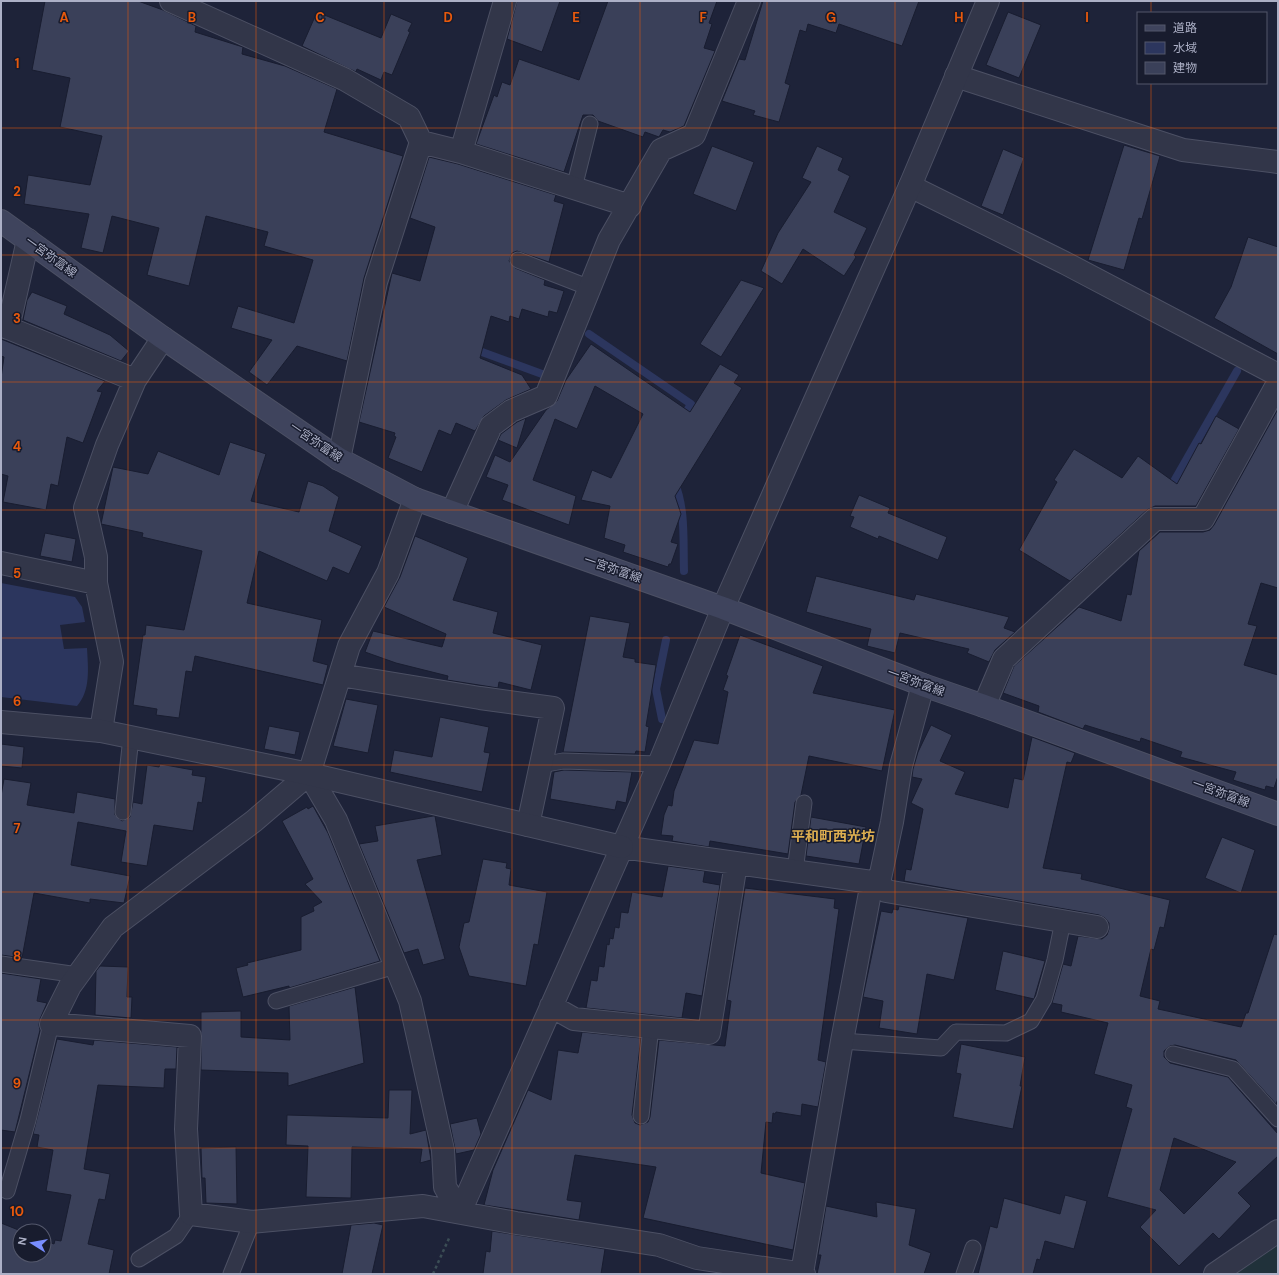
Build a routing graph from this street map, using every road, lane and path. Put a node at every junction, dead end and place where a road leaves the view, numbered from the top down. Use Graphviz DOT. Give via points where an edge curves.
graph roads {
  1 [pos="171,1"];
  2 [pos="505,1"];
  3 [pos="748,1"];
  4 [pos="988,1"];
  5 [pos="956,76"];
  6 [pos="590,124"];
  7 [pos="421,142"];
  8 [pos="461,152"];
  9 [pos="1278,162"];
  10 [pos="910,186"];
  11 [pos="574,188"];
  12 [pos="630,206"];
  13 [pos="1,221"];
  14 [pos="28,240"];
  15 [pos="518,260"];
  16 [pos="590,288"];
  17 [pos="5,327"];
  18 [pos="163,338"];
  19 [pos="1278,375"];
  20 [pos="136,380"];
  21 [pos="1278,383"];
  22 [pos="339,459"];
  23 [pos="415,499"];
  24 [pos="452,512"];
  25 [pos="1,563"];
  26 [pos="96,583"];
  27 [pos="723,608"];
  28 [pos="340,675"];
  29 [pos="923,685"];
  30 [pos="984,706"];
  31 [pos="1,722"];
  32 [pos="101,731"];
  33 [pos="131,737"];
  34 [pos="659,764"];
  35 [pos="541,765"];
  36 [pos="309,774"];
  37 [pos="804,803"];
  38 [pos="123,812"];
  39 [pos="1278,814"];
  40 [pos="528,825"];
  41 [pos="622,848"];
  42 [pos="736,863"];
  43 [pos="795,871"];
  44 [pos="876,882"];
  45 [pos="1063,921"];
  46 [pos="1097,927"];
  47 [pos="1,964"];
  48 [pos="395,966"];
  49 [pos="78,975"];
  50 [pos="276,1002"];
  51 [pos="551,1006"];
  52 [pos="51,1024"];
  53 [pos="650,1027"];
  54 [pos="842,1041"];
  55 [pos="1173,1054"];
  56 [pos="641,1116"];
  57 [pos="1278,1119"];
  58 [pos="7,1192"];
  59 [pos="460,1212"];
  60 [pos="191,1214"];
  61 [pos="252,1222"];
  62 [pos="1278,1231"];
  63 [pos="973,1248"];
  64 [pos="139,1259"];
  65 [pos="694,1266"];
  66 [pos="231,1274"];
  67 [pos="433,1274"];
  68 [pos="803,1274"];
  69 [pos="964,1274"];
  70 [pos="1214,1274"];
  1 -- 7 [label="street" via="344,79 409,116"];
  2 -- 8 [label="street"];
  3 -- 12 [label="street" via="694,135 661,150"];
  4 -- 5 [label="street"];
  5 -- 9 [label="street" via="1183,150"];
  5 -- 10 [label="street"];
  6 -- 11 [label="lane"];
  7 -- 8 [label="street"];
  7 -- 22 [label="street" via="376,282"];
  8 -- 11 [label="street"];
  10 -- 19 [label="street" via="1065,263"];
  10 -- 27 [label="street"];
  11 -- 12 [label="street"];
  12 -- 16 [label="street" via="609,240"];
  13 -- 14 [label="main road, 一宮弥富線"];
  14 -- 17 [label="street"];
  14 -- 18 [label="main road, 一宮弥富線"];
  15 -- 16 [label="lane"];
  16 -- 24 [label="street" via="546,396 511,411 491,426"];
  17 -- 20 [label="street"];
  18 -- 20 [label="street"];
  18 -- 22 [label="main road, 一宮弥富線"];
  20 -- 26 [label="street" via="107,445 85,508 96,557"];
  21 -- 30 [label="street" via="1203,519 1155,519 1004,659"];
  22 -- 23 [label="main road, 一宮弥富線"];
  23 -- 24 [label="main road, 一宮弥富線"];
  23 -- 28 [label="street" via="388,573 349,646"];
  24 -- 27 [label="main road, 一宮弥富線"];
  25 -- 26 [label="street"];
  26 -- 32 [label="street" via="112,662"];
  27 -- 29 [label="main road, 一宮弥富線"];
  27 -- 34 [label="street"];
  28 -- 35 [label="street" via="553,708"];
  28 -- 36 [label="street"];
  29 -- 30 [label="main road, 一宮弥富線"];
  29 -- 44 [label="street" via="901,766 892,822"];
  30 -- 39 [label="main road, 一宮弥富線"];
  31 -- 32 [label="street"];
  32 -- 33 [label="street"];
  33 -- 36 [label="street"];
  33 -- 38 [label="lane"];
  34 -- 35 [label="lane" via="563,761"];
  34 -- 41 [label="street"];
  35 -- 40 [label="street"];
  36 -- 40 [label="street"];
  36 -- 48 [label="street" via="336,820"];
  36 -- 49 [label="street" via="254,821 114,927"];
  37 -- 43 [label="lane"];
  40 -- 41 [label="street"];
  41 -- 42 [label="street"];
  41 -- 51 [label="street"];
  42 -- 43 [label="street"];
  42 -- 53 [label="street" via="710,1033"];
  43 -- 44 [label="street"];
  44 -- 45 [label="street" via="886,891"];
  44 -- 54 [label="street"];
  45 -- 46 [label="street"];
  45 -- 54 [label="lane" via="1044,999 1031,1021 1006,1033 956,1032 941,1048"];
  47 -- 49 [label="lane"];
  48 -- 50 [label="lane"];
  48 -- 59 [label="street" via="411,1009 443,1150 445,1187"];
  49 -- 52 [label="street"];
  51 -- 53 [label="street" via="574,1019"];
  51 -- 59 [label="street"];
  52 -- 58 [label="lane" via="28,1120"];
  52 -- 60 [label="street" via="190,1036 186,1129"];
  53 -- 56 [label="lane"];
  54 -- 68 [label="street"];
  55 -- 57 [label="lane" via="1233,1069"];
  59 -- 61 [label="street" via="422,1206"];
  59 -- 65 [label="street" via="659,1245"];
  59 -- 67 [label="path"];
  60 -- 61 [label="street"];
  60 -- 64 [label="lane" via="176,1236"];
  61 -- 66 [label="lane"];
  62 -- 70 [label="street"];
  63 -- 69 [label="lane"];
  65 -- 68 [label="street"];
}
